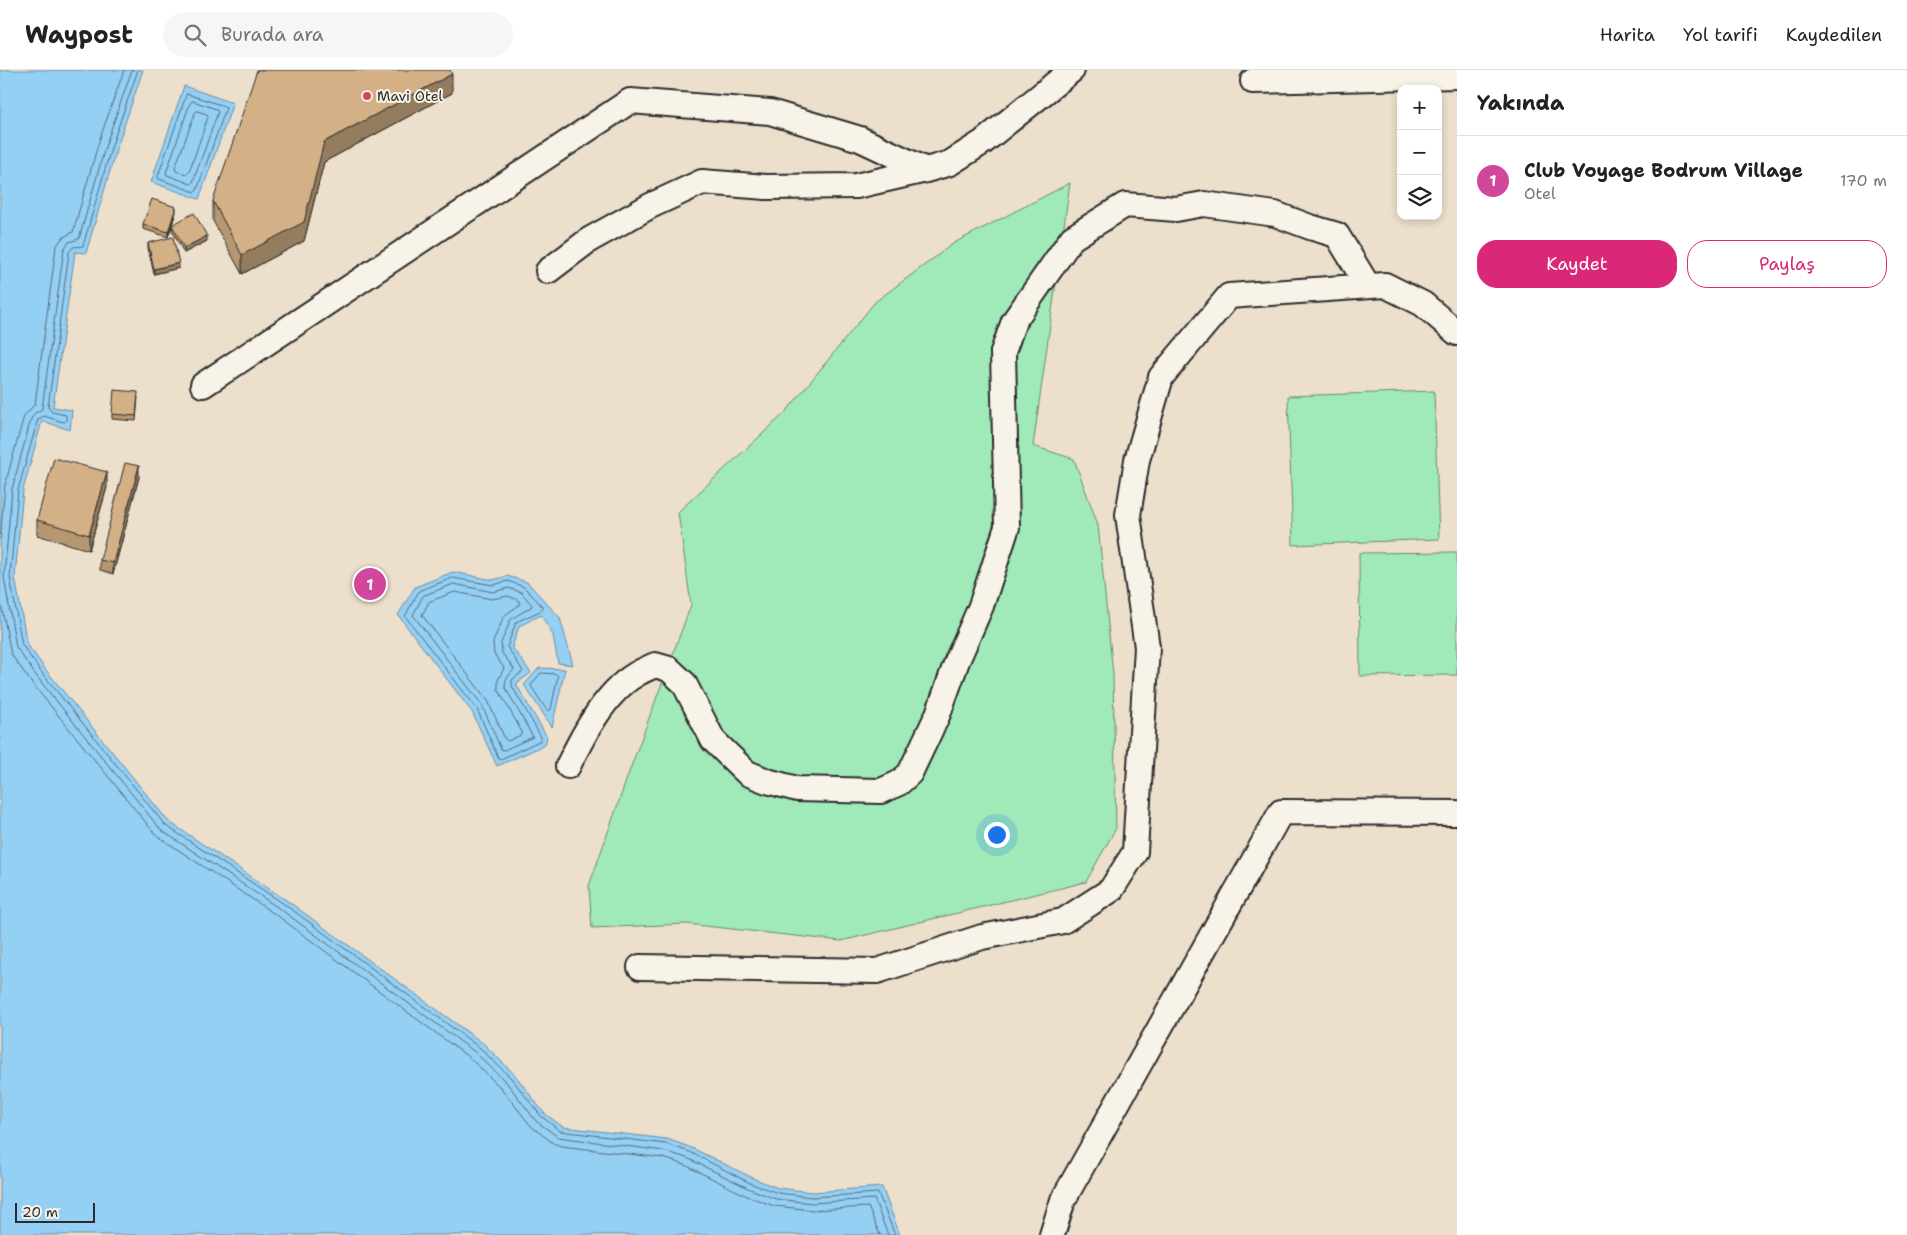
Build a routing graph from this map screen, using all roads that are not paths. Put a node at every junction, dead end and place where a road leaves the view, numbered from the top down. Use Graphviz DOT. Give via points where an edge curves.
graph roads {
  1 [pos="1072,70"];
  2 [pos="1457,76"];
  3 [pos="1253,81"];
  4 [pos="926,170"];
  5 [pos="548,271"];
  6 [pos="1368,286"];
  7 [pos="1457,333"];
  8 [pos="203,385"];
  9 [pos="568,766"];
  10 [pos="1457,813"];
  11 [pos="640,966"];
  12 [pos="1052,1235"];
  1 -- 4 [label="street" via="983,142 950,162"];
  2 -- 3 [label="street"];
  4 -- 5 [label="street" via="856,186 766,187 702,182 589,240"];
  4 -- 8 [label="street" via="860,139 770,112 630,101"];
  6 -- 7 [label="street" via="1384,285 1423,304"];
  6 -- 9 [label="street" via="1337,235 1275,214 1204,204 1176,208 1125,205 1072,238 1014,321 1004,352 1007,526 981,606 935,721 910,773 899,783 881,791 797,789 747,773 713,740 684,682 669,669 656,665 634,676 604,706"];
  6 -- 11 [label="street" via="1229,296 1161,378 1137,460 1128,515 1147,647 1135,852 1111,890 1063,921 982,938 877,971"];
  10 -- 12 [label="street" via="1281,812 1064,1200"];
}
